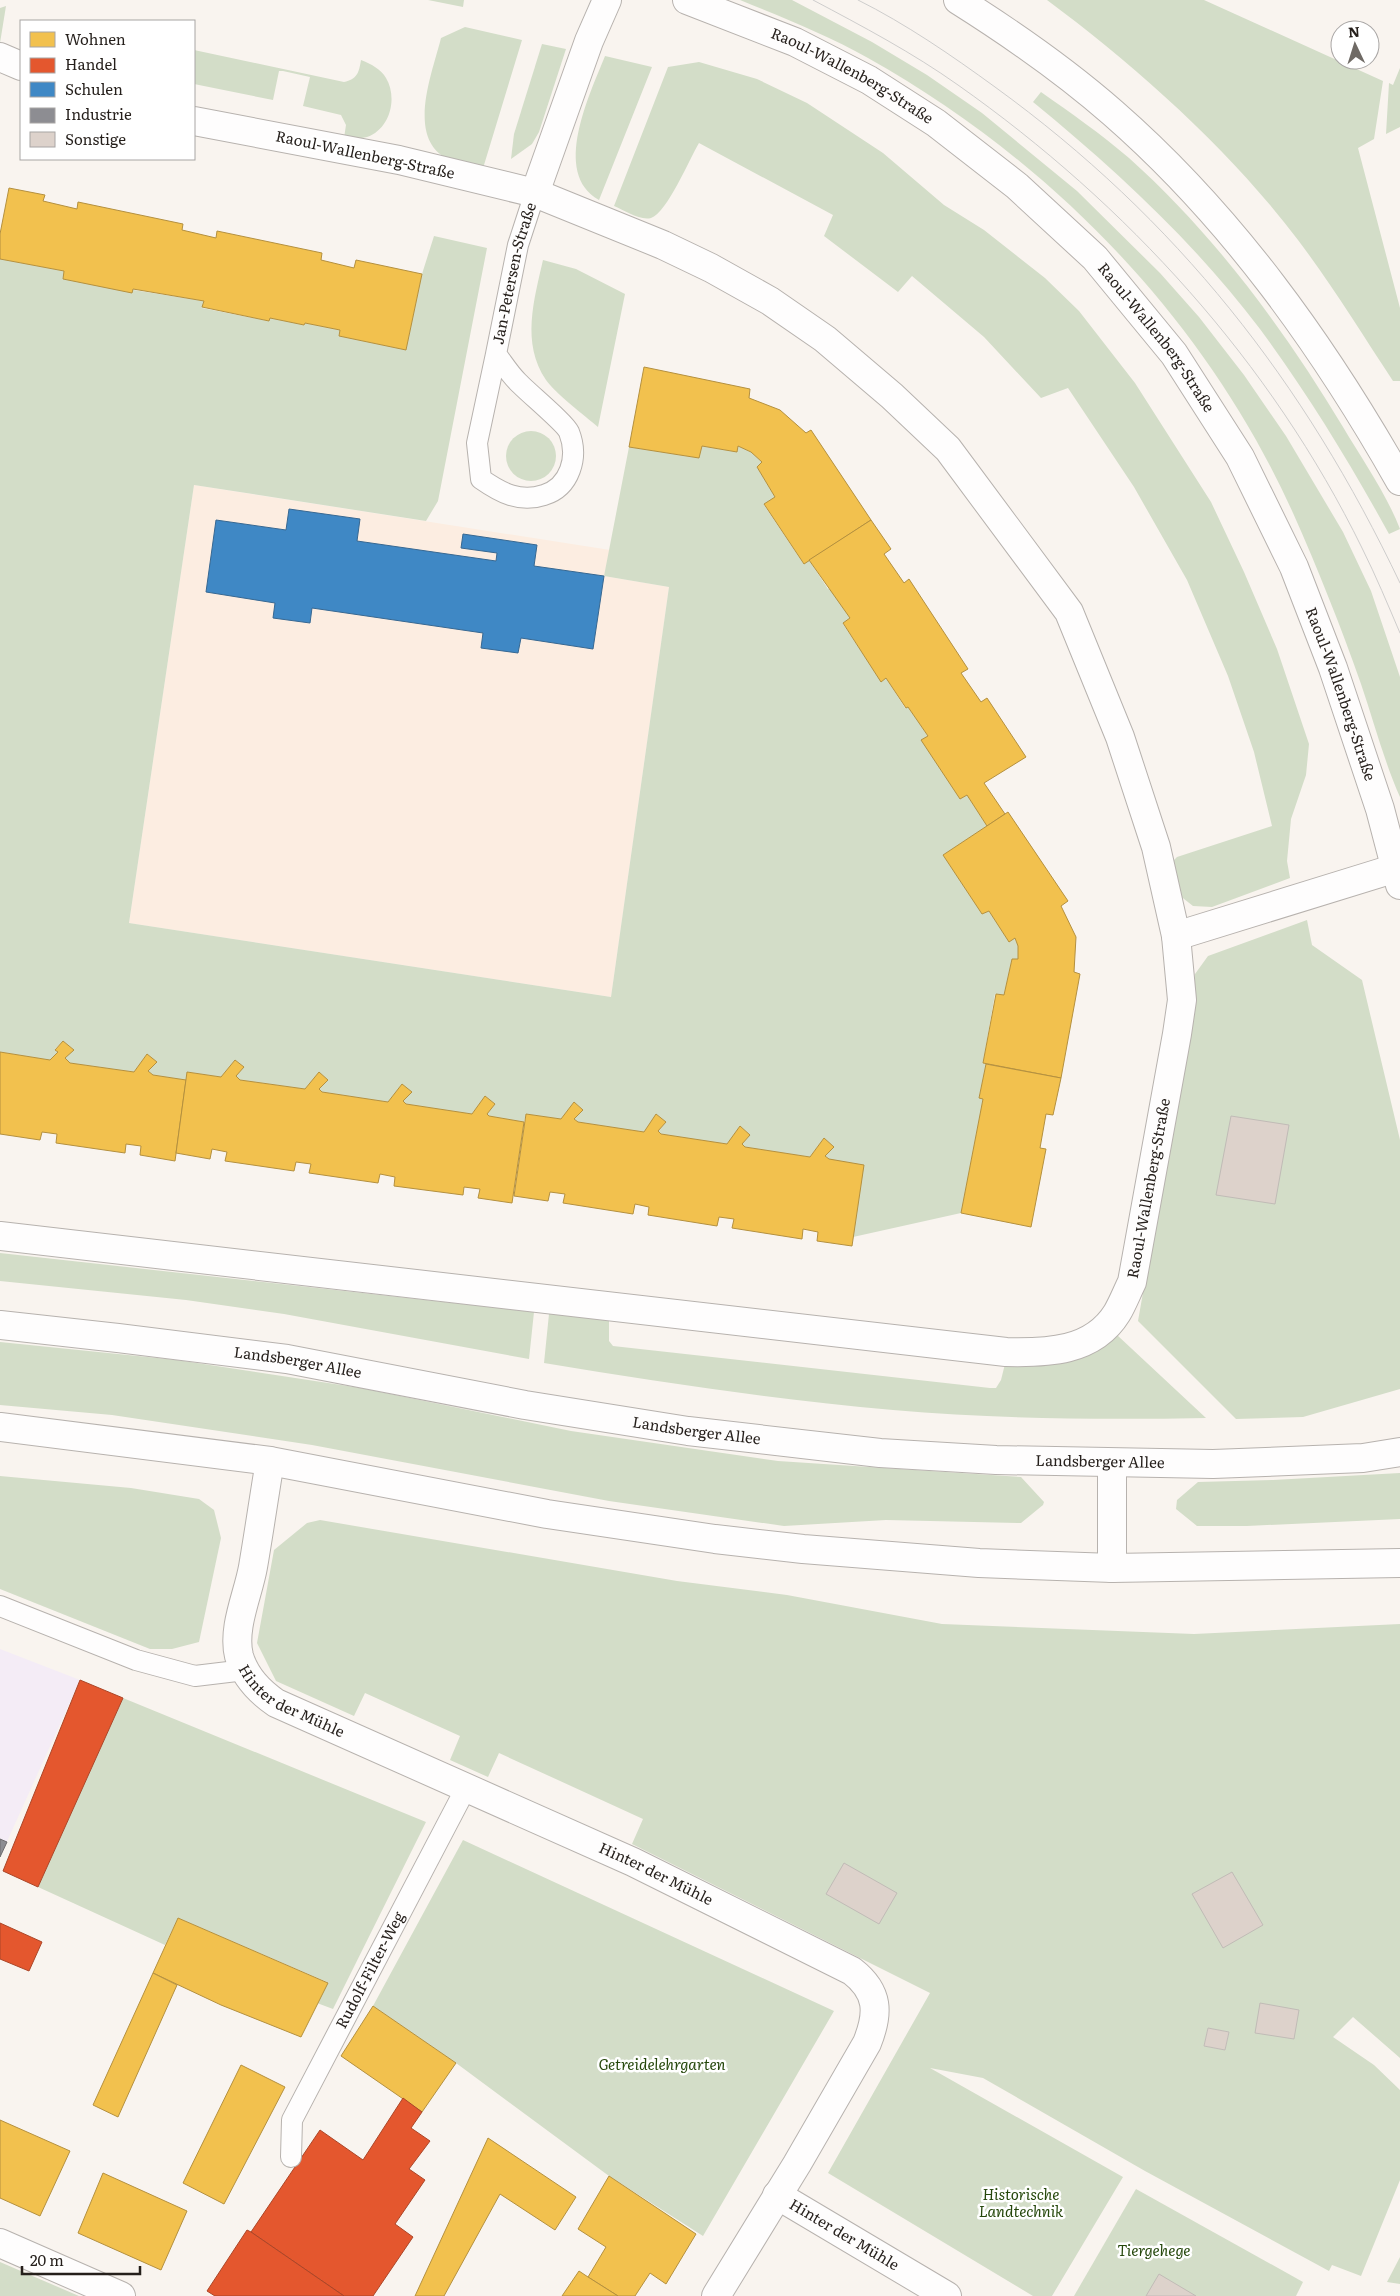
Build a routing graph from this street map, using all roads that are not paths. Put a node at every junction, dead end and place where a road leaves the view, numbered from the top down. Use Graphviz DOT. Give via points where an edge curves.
graph roads {
  1 [pos="607,0"];
  2 [pos="687,0"];
  3 [pos="958,0"];
  4 [pos="0,57"];
  5 [pos="20,66"];
  6 [pos="195,121"];
  7 [pos="535,193"];
  8 [pos="496,354"];
  9 [pos="1400,481"];
  10 [pos="1398,876"];
  11 [pos="1176,936"];
  12 [pos="0,1236"];
  13 [pos="0,1326"];
  14 [pos="0,1427"];
  15 [pos="1400,1452"];
  16 [pos="270,1461"];
  17 [pos="1112,1464"];
  18 [pos="1400,1564"];
  19 [pos="1112,1568"];
  20 [pos="0,1606"];
  21 [pos="245,1670"];
  22 [pos="466,1788"];
  23 [pos="291,2157"];
  24 [pos="777,2195"];
  25 [pos="0,2244"];
  26 [pos="121,2296"];
  27 [pos="716,2296"];
  28 [pos="948,2296"];
  1 -- 7 [label="street" via="589,41"];
  2 -- 10 [label="street, Raoul-Wallenberg-Straße" via="795,42 869,80 936,123 1017,186 1095,258 1168,346 1240,457 1294,567 1333,668 1380,809"];
  3 -- 9 [label="street" via="1056,67 1114,113 1180,178 1252,258 1306,329 1364,418"];
  4 -- 5 [label="street"];
  6 -- 7 [label="street, Raoul-Wallenberg-Straße" via="399,160"];
  7 -- 8 [label="lane, Jan-Petersen-Straße" via="518,245"];
  7 -- 11 [label="street, Raoul-Wallenberg-Straße" via="663,245 770,301 825,339 948,449 1069,612 1120,737 1156,847"];
  8 -- 8 [label="lane, Jan-Petersen-Straße" via="515,380 568,431 573,454 568,479 554,492 531,500 502,494 481,479 477,443"];
  10 -- 11 [label="street, Raoul-Wallenberg-Straße"];
  11 -- 12 [label="street, Raoul-Wallenberg-Straße" via="1182,1000 1132,1282 1107,1326 1081,1345 1046,1353 1006,1352"];
  13 -- 17 [label="street, Landsberger Allee" via="287,1359 525,1405 774,1442 880,1453"];
  14 -- 16 [label="street"];
  15 -- 17 [label="street, Landsberger Allee" via="1363,1458 1262,1463"];
  16 -- 19 [label="street" via="547,1514 715,1539 930,1560"];
  16 -- 21 [label="street, Hinter der Mühle" via="253,1568 237,1636 239,1656"];
  17 -- 19 [label="street"];
  18 -- 19 [label="street"];
  20 -- 21 [label="lane" via="136,1660 195,1676"];
  21 -- 22 [label="street, Hinter der Mühle" via="260,1692 276,1703"];
  22 -- 23 [label="lane, Rudolf-Filter-Weg" via="292,2120"];
  22 -- 24 [label="street, Hinter der Mühle" via="633,1862 852,1971 870,1987 875,2009 867,2043"];
  24 -- 27 [label="street"];
  24 -- 28 [label="street, Hinter der Mühle"];
  25 -- 26 [label="street"];
}
